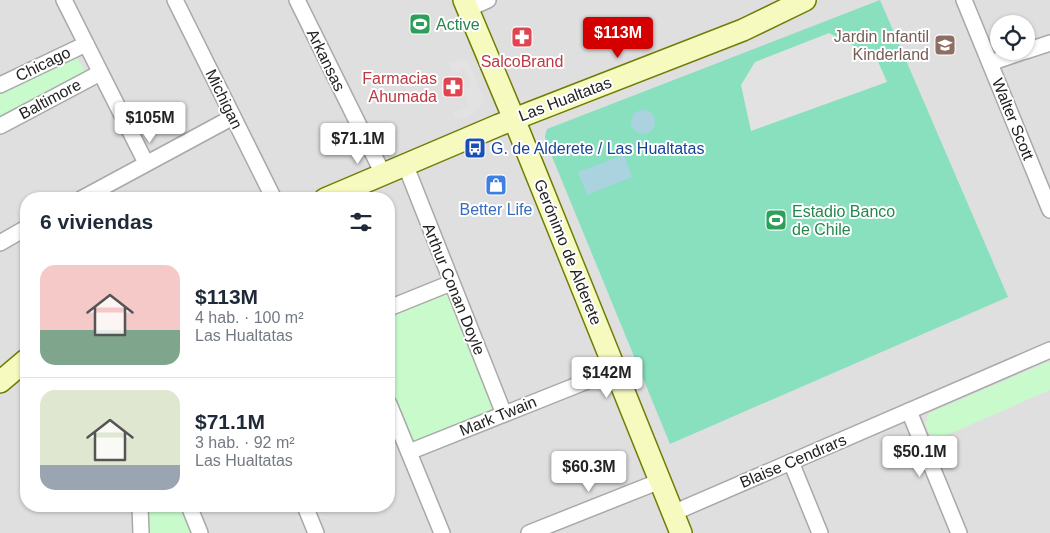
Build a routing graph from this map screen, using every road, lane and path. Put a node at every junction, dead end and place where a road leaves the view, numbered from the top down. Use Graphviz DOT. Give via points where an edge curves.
graph roads {
  1 [pos="64,0"];
  2 [pos="175,0"];
  3 [pos="296,0"];
  4 [pos="488,0"];
  5 [pos="805,0"];
  6 [pos="964,0"];
  7 [pos="466,5"];
  8 [pos="1050,43"];
  9 [pos="86,44"];
  10 [pos="1035,48"];
  11 [pos="999,60"];
  12 [pos="990,63"];
  13 [pos="100,73"];
  14 [pos="0,85"];
  15 [pos="233,117"];
  16 [pos="514,119"];
  17 [pos="0,126"];
  18 [pos="146,164"];
  19 [pos="405,164"];
  20 [pos="383,174"];
  21 [pos="1046,190"];
  22 [pos="94,192"];
  23 [pos="270,192"];
  24 [pos="341,192"];
  25 [pos="1050,210"];
  26 [pos="20,231"];
  27 [pos="0,242"];
  28 [pos="451,283"];
  29 [pos="395,306"];
  30 [pos="1050,350"];
  31 [pos="20,365"];
  32 [pos="615,370"];
  33 [pos="0,382"];
  34 [pos="909,411"];
  35 [pos="504,414"];
  36 [pos="395,418"];
  37 [pos="409,452"];
  38 [pos="791,462"];
  39 [pos="660,481"];
  40 [pos="140,512"];
  41 [pos="191,512"];
  42 [pos="308,512"];
  43 [pos="673,513"];
  44 [pos="548,529"];
  45 [pos="141,533"];
  46 [pos="200,533"];
  47 [pos="316,533"];
  48 [pos="442,533"];
  49 [pos="529,533"];
  50 [pos="681,533"];
  51 [pos="820,533"];
  52 [pos="959,533"];
  1 -- 9 [label="street"];
  2 -- 15 [label="street, Michigan"];
  3 -- 20 [label="street, Arkansas"];
  4 -- 7 [label="street"];
  5 -- 16 [label="main road, Las Hualtatas" via="743,30"];
  6 -- 12 [label="street, Walter Scott"];
  7 -- 16 [label="main road, Gerónimo de Alderete"];
  8 -- 10 [label="street"];
  9 -- 13 [label="street"];
  9 -- 14 [label="street, Chicago"];
  11 -- 12 [label="street"];
  12 -- 21 [label="street, Walter Scott"];
  13 -- 17 [label="street, Baltimore"];
  13 -- 18 [label="street"];
  15 -- 18 [label="street"];
  15 -- 23 [label="street, Michigan"];
  16 -- 19 [label="main road, Las Hualtatas"];
  16 -- 32 [label="main road, Gerónimo de Alderete"];
  18 -- 22 [label="street"];
  19 -- 20 [label="main road, Las Hualtatas"];
  19 -- 28 [label="street, Arthur Conan Doyle"];
  20 -- 24 [label="main road, Las Hualtatas"];
  21 -- 25 [label="street, Walter Scott"];
  26 -- 27 [label="street"];
  28 -- 29 [label="street"];
  28 -- 35 [label="street, Arthur Conan Doyle"];
  30 -- 34 [label="street, Blaise Cendrars"];
  31 -- 33 [label="main road"];
  32 -- 35 [label="street, Mark Twain"];
  32 -- 39 [label="main road, Gerónimo de Alderete"];
  34 -- 38 [label="street, Blaise Cendrars"];
  34 -- 52 [label="street"];
  35 -- 37 [label="street, Mark Twain"];
  36 -- 37 [label="street"];
  37 -- 48 [label="street"];
  38 -- 43 [label="street, Blaise Cendrars"];
  38 -- 51 [label="street"];
  39 -- 43 [label="main road, Gerónimo de Alderete"];
  39 -- 44 [label="street"];
  40 -- 45 [label="street"];
  41 -- 46 [label="street"];
  42 -- 47 [label="street"];
  43 -- 50 [label="main road, Gerónimo de Alderete"];
  44 -- 49 [label="street"];
}
